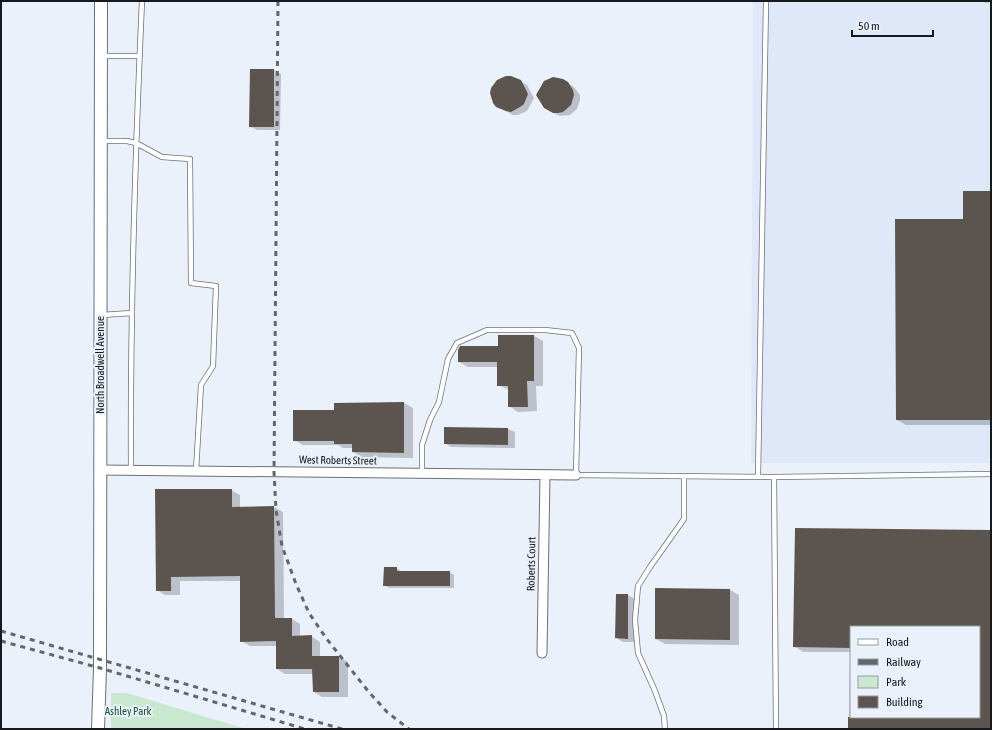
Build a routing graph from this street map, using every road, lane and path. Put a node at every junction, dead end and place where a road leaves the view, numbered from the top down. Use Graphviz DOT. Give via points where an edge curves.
graph roads {
  1 [pos="101,1"];
  2 [pos="142,1"];
  3 [pos="766,1"];
  4 [pos="101,56"];
  5 [pos="140,56"];
  6 [pos="101,140"];
  7 [pos="136,143"];
  8 [pos="132,313"];
  9 [pos="100,316"];
  10 [pos="100,470"];
  11 [pos="131,470"];
  12 [pos="196,471"];
  13 [pos="422,473"];
  14 [pos="991,474"];
  15 [pos="545,475"];
  16 [pos="576,475"];
  17 [pos="684,476"];
  18 [pos="758,477"];
  19 [pos="774,477"];
  20 [pos="542,653"];
  21 [pos="98,729"];
  22 [pos="665,729"];
  23 [pos="776,729"];
  1 -- 4 [label="main road, North Broadwell Avenue"];
  2 -- 5 [label="lane"];
  3 -- 18 [label="lane"];
  4 -- 5 [label="lane"];
  4 -- 6 [label="main road, North Broadwell Avenue"];
  5 -- 7 [label="lane"];
  6 -- 7 [label="lane"];
  6 -- 9 [label="main road, North Broadwell Avenue"];
  7 -- 8 [label="lane"];
  7 -- 12 [label="lane" via="162,157 190,159 190,283 216,286 213,366 201,386"];
  8 -- 9 [label="lane"];
  8 -- 11 [label="lane"];
  9 -- 10 [label="main road, North Broadwell Avenue"];
  10 -- 11 [label="street, West Roberts Street"];
  10 -- 21 [label="main road, North Broadwell Avenue"];
  11 -- 12 [label="street, West Roberts Street"];
  12 -- 13 [label="street, West Roberts Street"];
  13 -- 15 [label="street, West Roberts Street"];
  13 -- 16 [label="lane" via="422,445 439,402 448,359 457,343 487,330 545,330 572,333 579,348"];
  14 -- 19 [label="lane"];
  15 -- 16 [label="street, West Roberts Street"];
  15 -- 20 [label="street, Roberts Court"];
  16 -- 17 [label="lane"];
  17 -- 18 [label="lane"];
  17 -- 22 [label="lane" via="684,519 638,586 635,620 638,653 664,716"];
  18 -- 19 [label="lane"];
  19 -- 23 [label="lane"];
}
